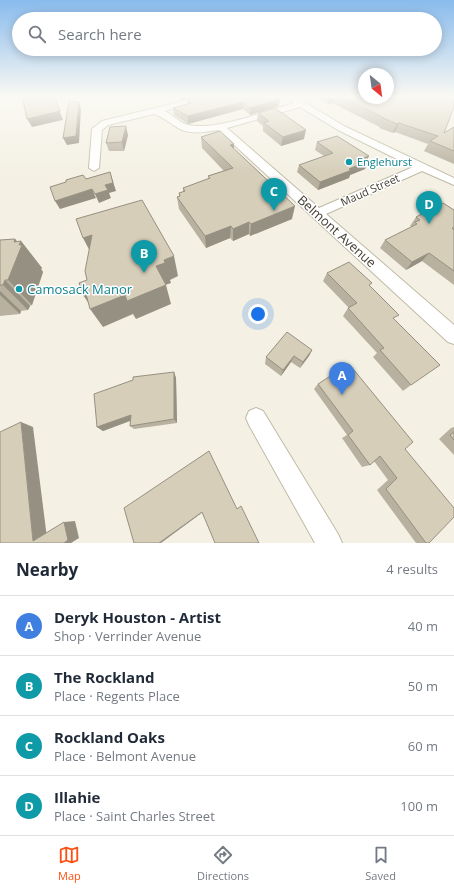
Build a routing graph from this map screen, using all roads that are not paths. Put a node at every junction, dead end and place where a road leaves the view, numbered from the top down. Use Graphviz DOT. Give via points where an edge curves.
graph roads {
  1 [pos="111,121"];
  2 [pos="175,121"];
  3 [pos="240,121"];
  4 [pos="330,121"];
  5 [pos="220,127"];
  6 [pos="422,167"];
  7 [pos="94,168"];
  8 [pos="454,182"];
  9 [pos="318,213"];
  10 [pos="454,336"];
  11 [pos="256,418"];
  12 [pos="329,543"];
  1 -- 7 [label="street" via="97,129"];
  2 -- 5 [label="street" via="183,127 201,130"];
  3 -- 5 [label="street"];
  4 -- 6 [label="street"];
  5 -- 9 [label="street, Belmont Avenue"];
  6 -- 8 [label="street"];
  6 -- 9 [label="street, Maud Street"];
  9 -- 10 [label="street, Belmont Avenue"];
  11 -- 12 [label="street"];
}
